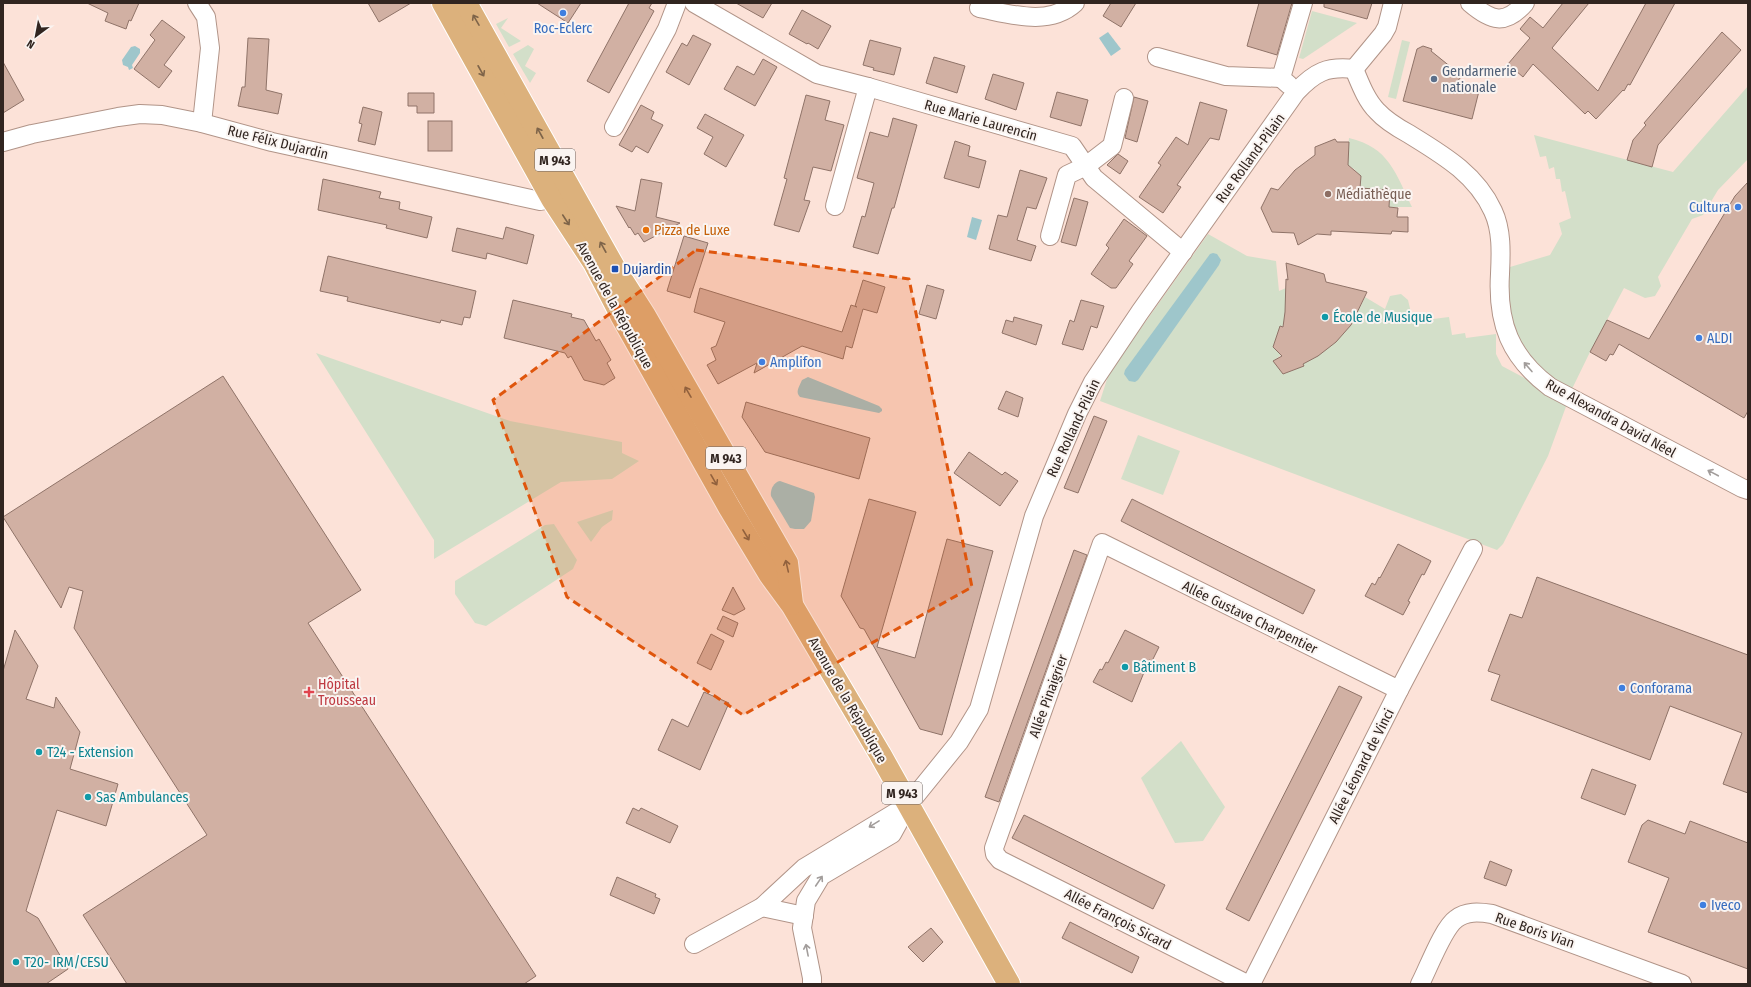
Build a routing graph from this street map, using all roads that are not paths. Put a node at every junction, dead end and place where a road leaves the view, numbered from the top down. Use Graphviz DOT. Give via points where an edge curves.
graph roads {
  1 [pos="197,3"];
  2 [pos="443,3"];
  3 [pos="466,3"];
  4 [pos="677,3"];
  5 [pos="694,3"];
  6 [pos="1075,3"];
  7 [pos="1303,3"];
  8 [pos="1470,3"];
  9 [pos="1526,3"];
  10 [pos="979,8"];
  11 [pos="1391,11"];
  12 [pos="1157,58"];
  13 [pos="1354,69"];
  14 [pos="1281,78"];
  15 [pos="868,87"];
  16 [pos="1300,87"];
  17 [pos="1124,98"];
  18 [pos="202,123"];
  19 [pos="614,127"];
  20 [pos="3,142"];
  21 [pos="1086,166"];
  22 [pos="552,199"];
  23 [pos="835,206"];
  24 [pos="1050,236"];
  25 [pos="1183,252"];
  26 [pos="1748,490"];
  27 [pos="1102,543"];
  28 [pos="1473,549"];
  29 [pos="792,605"];
  30 [pos="1399,690"];
  31 [pos="908,805"];
  32 [pos="994,848"];
  33 [pos="762,907"];
  34 [pos="804,916"];
  35 [pos="694,944"];
  36 [pos="812,984"];
  37 [pos="1009,984"];
  38 [pos="1247,984"];
  39 [pos="1251,984"];
  40 [pos="1420,984"];
  41 [pos="1682,984"];
  1 -- 18 [label="street" via="206,16 210,48"];
  2 -- 22 [label="main road, Avenue de la République / M 943, one-way"];
  29 -- 3 [label="main road, Avenue de la République / M 943, one-way" via="787,563 645,316 615,269"];
  4 -- 19 [label="street" via="668,29"];
  5 -- 15 [label="street, Rue Marie Laurencin" via="817,74"];
  6 -- 10 [label="street" via="1069,9 1046,17 1030,17"];
  7 -- 14 [label="street"];
  8 -- 9 [label="street" via="1482,14 1496,19 1510,16"];
  11 -- 13 [label="street" via="1383,34"];
  12 -- 14 [label="street" via="1226,76"];
  13 -- 16 [label="street, Rue Rolland-Pilain" via="1339,68 1319,72"];
  26 -- 13 [label="street, Rue Alexandra David Néel, one-way" via="1550,387 1536,376 1519,357 1507,336 1500,305 1501,242 1497,221 1488,202 1474,181 1455,164 1393,125 1376,111"];
  14 -- 16 [label="street"];
  15 -- 21 [label="street, Rue Marie Laurencin" via="1072,146"];
  15 -- 23 [label="street"];
  16 -- 25 [label="street, Rue Rolland-Pilain"];
  17 -- 21 [label="street" via="1112,146"];
  18 -- 20 [label="street, Rue Félix Dujardin" via="162,115 140,114 83,123"];
  18 -- 22 [label="street, Rue Félix Dujardin" via="272,142 540,201"];
  21 -- 24 [label="street" via="1067,175"];
  21 -- 25 [label="street, Rue Marie Laurencin" via="1094,178"];
  22 -- 29 [label="main road, Avenue de la République / M 943, one-way" via="594,263 620,315 733,514 770,575"];
  25 -- 31 [label="street, Rue Rolland-Pilain" via="1108,357 1077,414 1034,516 979,709 959,742"];
  27 -- 30 [label="street, Allée Gustave Charpentier"];
  27 -- 32 [label="street, Allée Pinaigrier"];
  28 -- 30 [label="street, Allée Léonard de Vinci"];
  29 -- 31 [label="main road, Avenue de la République / M 943"];
  30 -- 39 [label="street, Allée Léonard de Vinci"];
  31 -- 33 [label="street, one-way" via="804,868"];
  34 -- 31 [label="street, one-way" via="806,901 821,876 892,834"];
  31 -- 37 [label="main road, Avenue de la République / M 943"];
  32 -- 38 [label="street, Allée François Sicard" via="1000,860"];
  33 -- 34 [label="street"];
  33 -- 35 [label="street"];
  36 -- 34 [label="street, one-way" via="802,928"];
  40 -- 41 [label="street, Rue Boris Vian" via="1445,933 1455,920 1480,912"];
}
